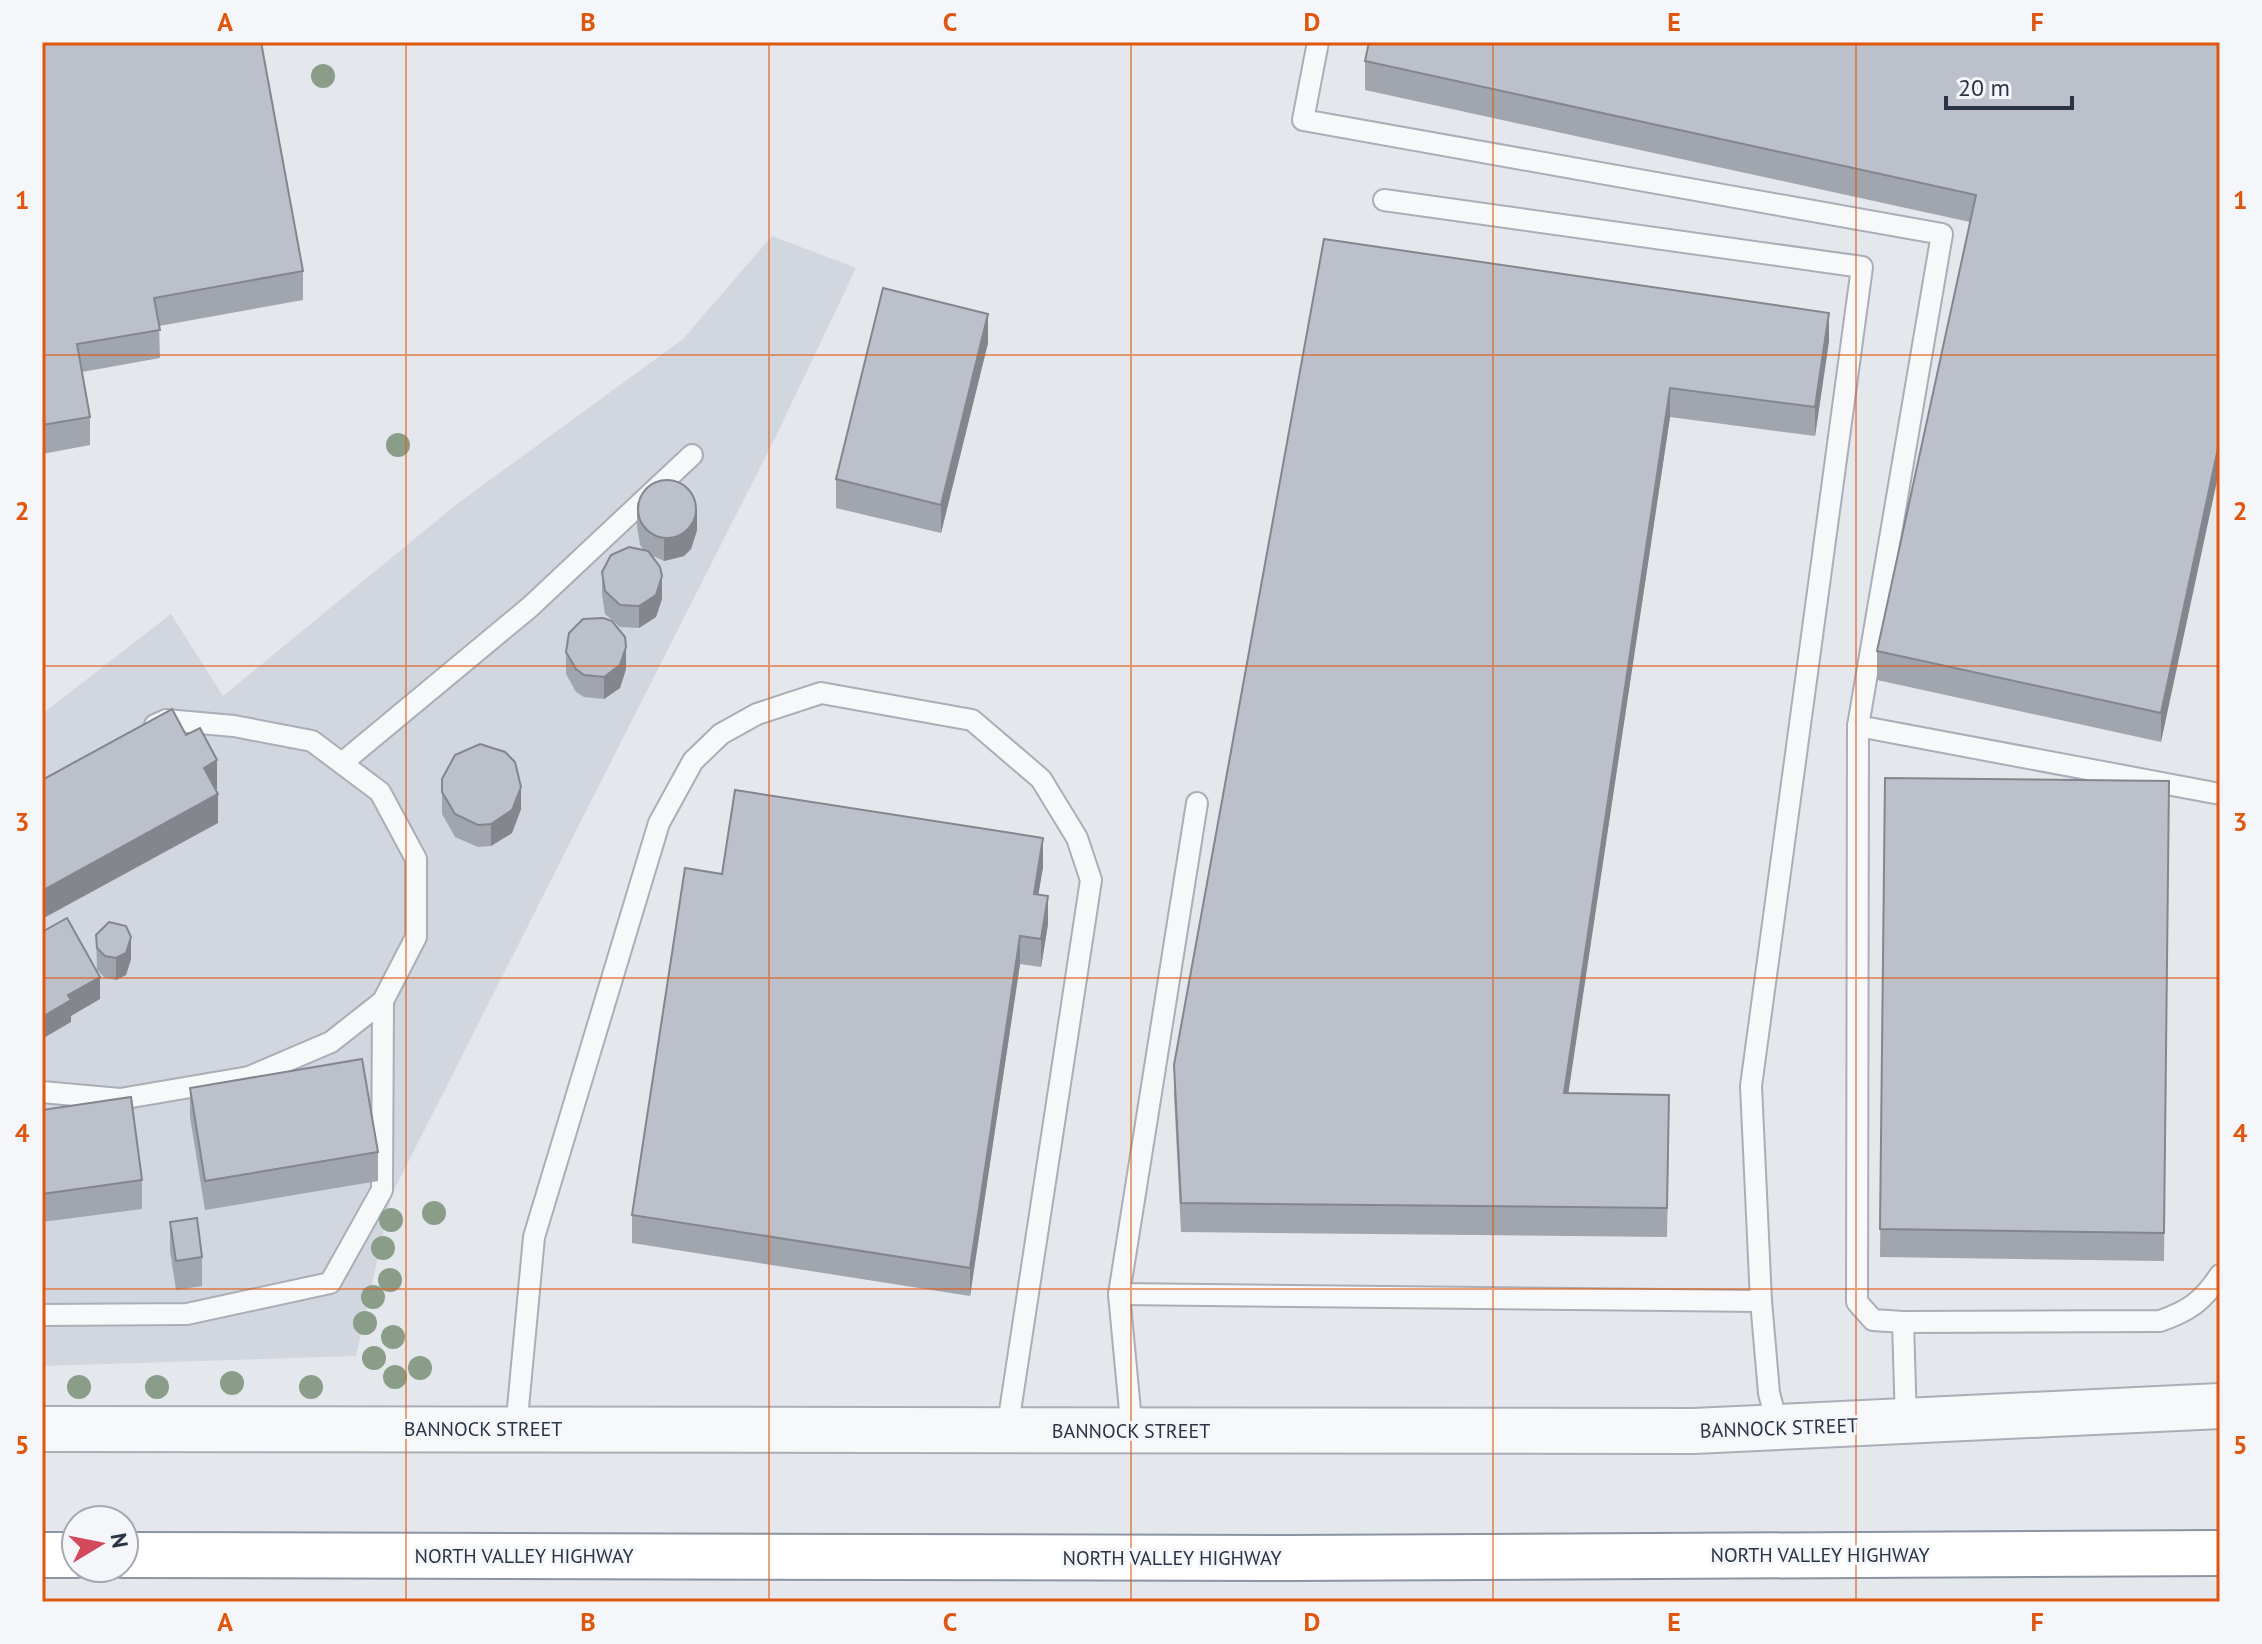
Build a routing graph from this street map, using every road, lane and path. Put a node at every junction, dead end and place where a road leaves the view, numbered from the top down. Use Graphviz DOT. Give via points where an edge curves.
graph roads {
  1 [pos="1318,42"];
  2 [pos="1384,200"];
  3 [pos="692,455"];
  4 [pos="1858,726"];
  5 [pos="140,732"];
  6 [pos="342,763"];
  7 [pos="2220,794"];
  8 [pos="1197,803"];
  9 [pos="383,1001"];
  10 [pos="42,1092"];
  11 [pos="2220,1275"];
  12 [pos="1119,1294"];
  13 [pos="1761,1301"];
  14 [pos="42,1315"];
  15 [pos="1903,1322"];
  16 [pos="2220,1406"];
  17 [pos="1906,1423"];
  18 [pos="1778,1428"];
  19 [pos="42,1429"];
  20 [pos="516,1429"];
  21 [pos="1007,1431"];
  22 [pos="1132,1432"];
  23 [pos="2220,1553"];
  24 [pos="140,1555"];
  1 -- 4 [label="lane" via="1303,120 1942,234"];
  2 -- 13 [label="lane" via="1862,267 1751,1086"];
  3 -- 6 [label="lane" via="530,607"];
  4 -- 7 [label="lane"];
  4 -- 15 [label="lane" via="1857,1302 1873,1320"];
  5 -- 6 [label="lane" via="166,720 234,726 312,741"];
  6 -- 9 [label="lane" via="380,792 416,859 416,937"];
  8 -- 12 [label="lane"];
  9 -- 10 [label="lane" via="331,1042 249,1077 120,1099"];
  9 -- 14 [label="lane" via="382,1190 330,1283 187,1314"];
  11 -- 15 [label="lane" via="2205,1298 2160,1321"];
  12 -- 13 [label="lane"];
  12 -- 22 [label="lane"];
  13 -- 18 [label="lane" via="1769,1393"];
  15 -- 17 [label="lane"];
  16 -- 17 [label="street, BANNOCK STREET"];
  17 -- 18 [label="street, BANNOCK STREET"];
  18 -- 22 [label="street, BANNOCK STREET"];
  19 -- 20 [label="street, BANNOCK STREET"];
  20 -- 21 [label="street, BANNOCK STREET"];
  20 -- 21 [label="lane" via="534,1237 659,823 693,761 721,734 757,714 821,693 972,720 1041,779 1077,838 1091,880"];
  21 -- 22 [label="street, BANNOCK STREET"];
  23 -- 24 [label="highway, NORTH VALLEY HIGHWAY" via="1291,1558"];
}
